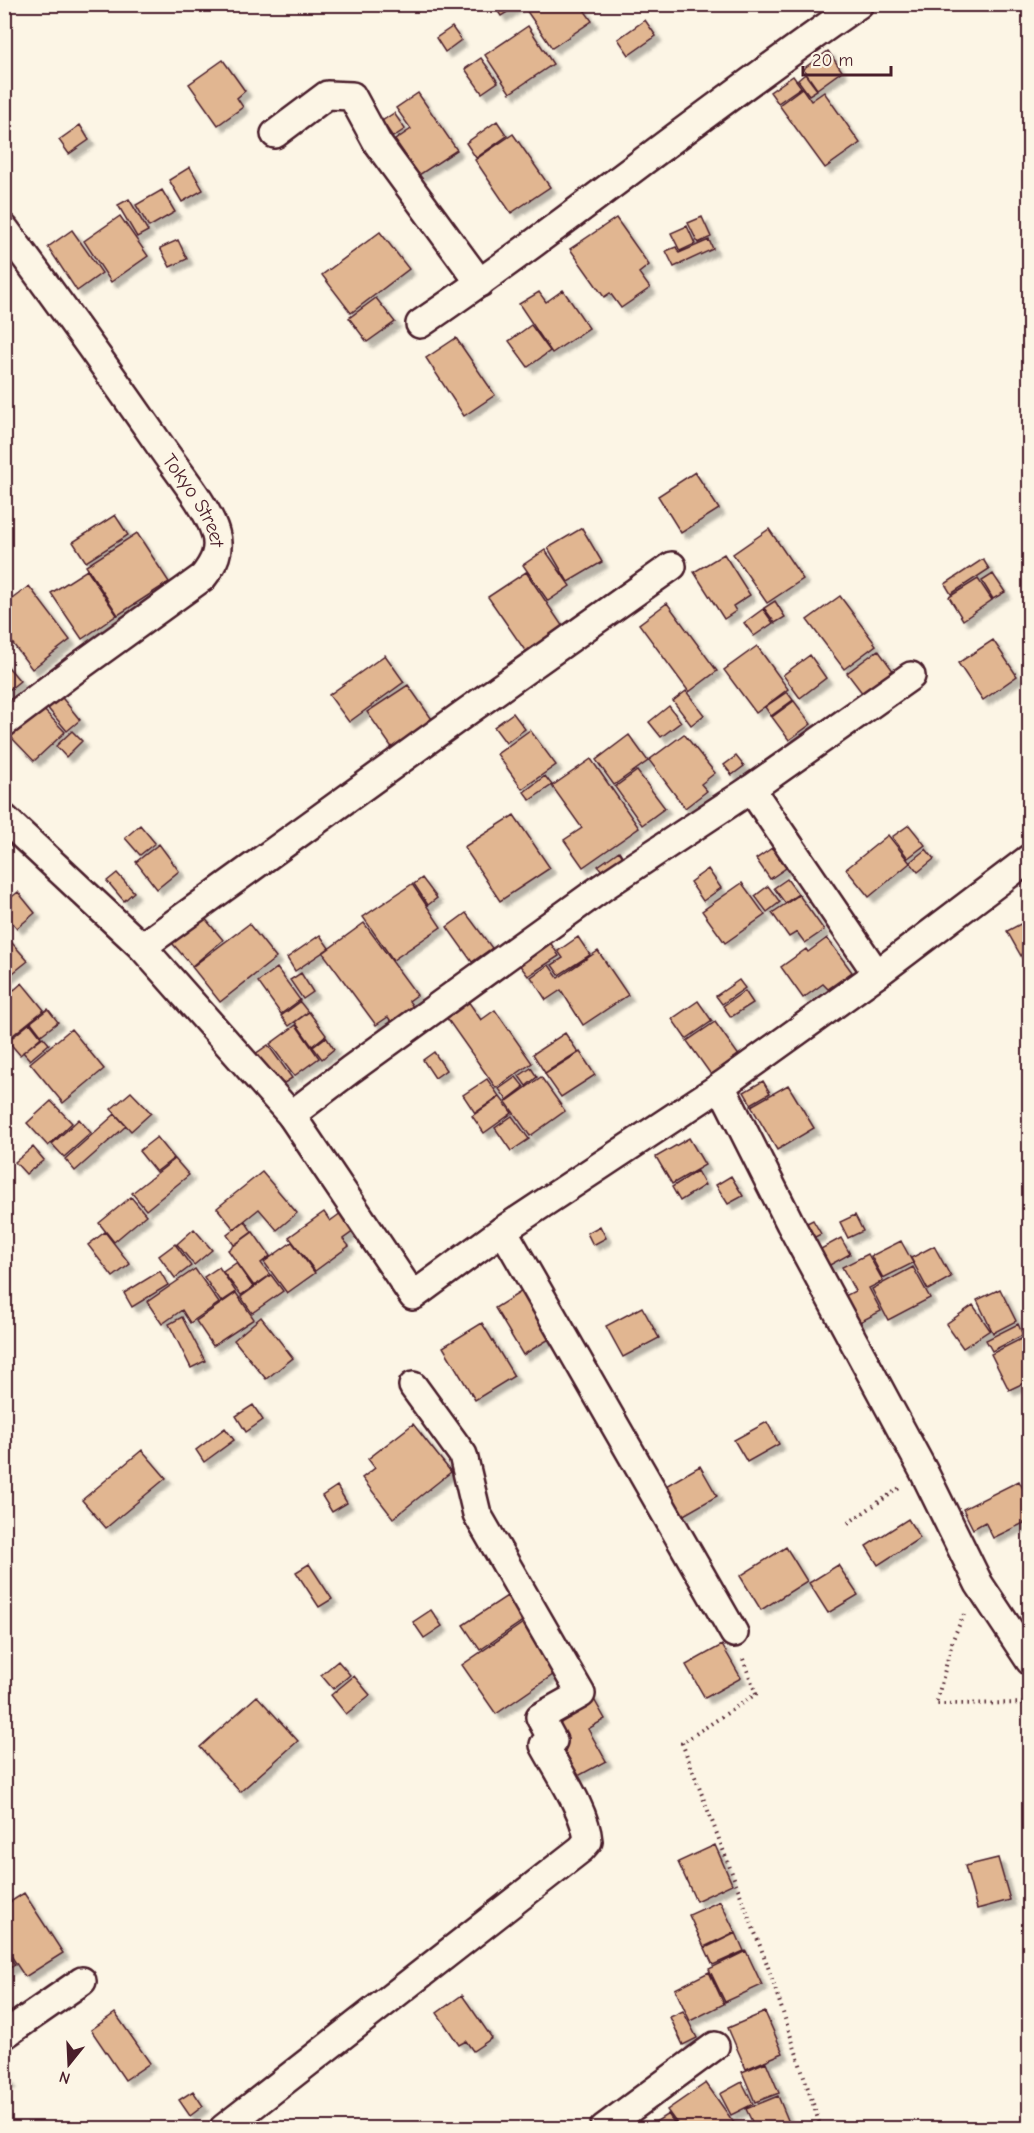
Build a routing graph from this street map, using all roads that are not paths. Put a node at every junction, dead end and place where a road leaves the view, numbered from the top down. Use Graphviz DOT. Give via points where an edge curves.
graph roads {
  1 [pos="849,8"];
  2 [pos="275,134"];
  3 [pos="4,228"];
  4 [pos="480,283"];
  5 [pos="420,324"];
  6 [pos="672,566"];
  7 [pos="911,675"];
  8 [pos="4,723"];
  9 [pos="751,789"];
  10 [pos="4,818"];
  11 [pos="1029,858"];
  12 [pos="142,947"];
  13 [pos="877,974"];
  14 [pos="721,1086"];
  15 [pos="291,1115"];
  16 [pos="503,1230"];
  17 [pos="413,1386"];
  18 [pos="734,1633"];
  19 [pos="1029,1661"];
  20 [pos="82,1982"];
  21 [pos="4,2035"];
  22 [pos="715,2046"];
  23 [pos="224,2128"];
  24 [pos="604,2128"];
  1 -- 4 [label="street"];
  2 -- 4 [label="street" via="327,95 352,96 378,144"];
  3 -- 8 [label="street, Tokyo Street" via="199,502 215,530 218,545 215,562 203,577"];
  4 -- 5 [label="street"];
  6 -- 12 [label="street"];
  7 -- 9 [label="street"];
  9 -- 13 [label="street"];
  9 -- 15 [label="street" via="603,887"];
  10 -- 12 [label="street"];
  11 -- 13 [label="street"];
  12 -- 15 [label="street"];
  13 -- 14 [label="street"];
  14 -- 16 [label="street"];
  14 -- 19 [label="street" via="979,1584"];
  15 -- 16 [label="street" via="413,1296"];
  16 -- 18 [label="street"];
  17 -- 23 [label="street" via="463,1455 477,1515 581,1694 540,1717 553,1741 544,1745 579,1810 588,1841"];
  20 -- 21 [label="street"];
  22 -- 24 [label="street"];
}
